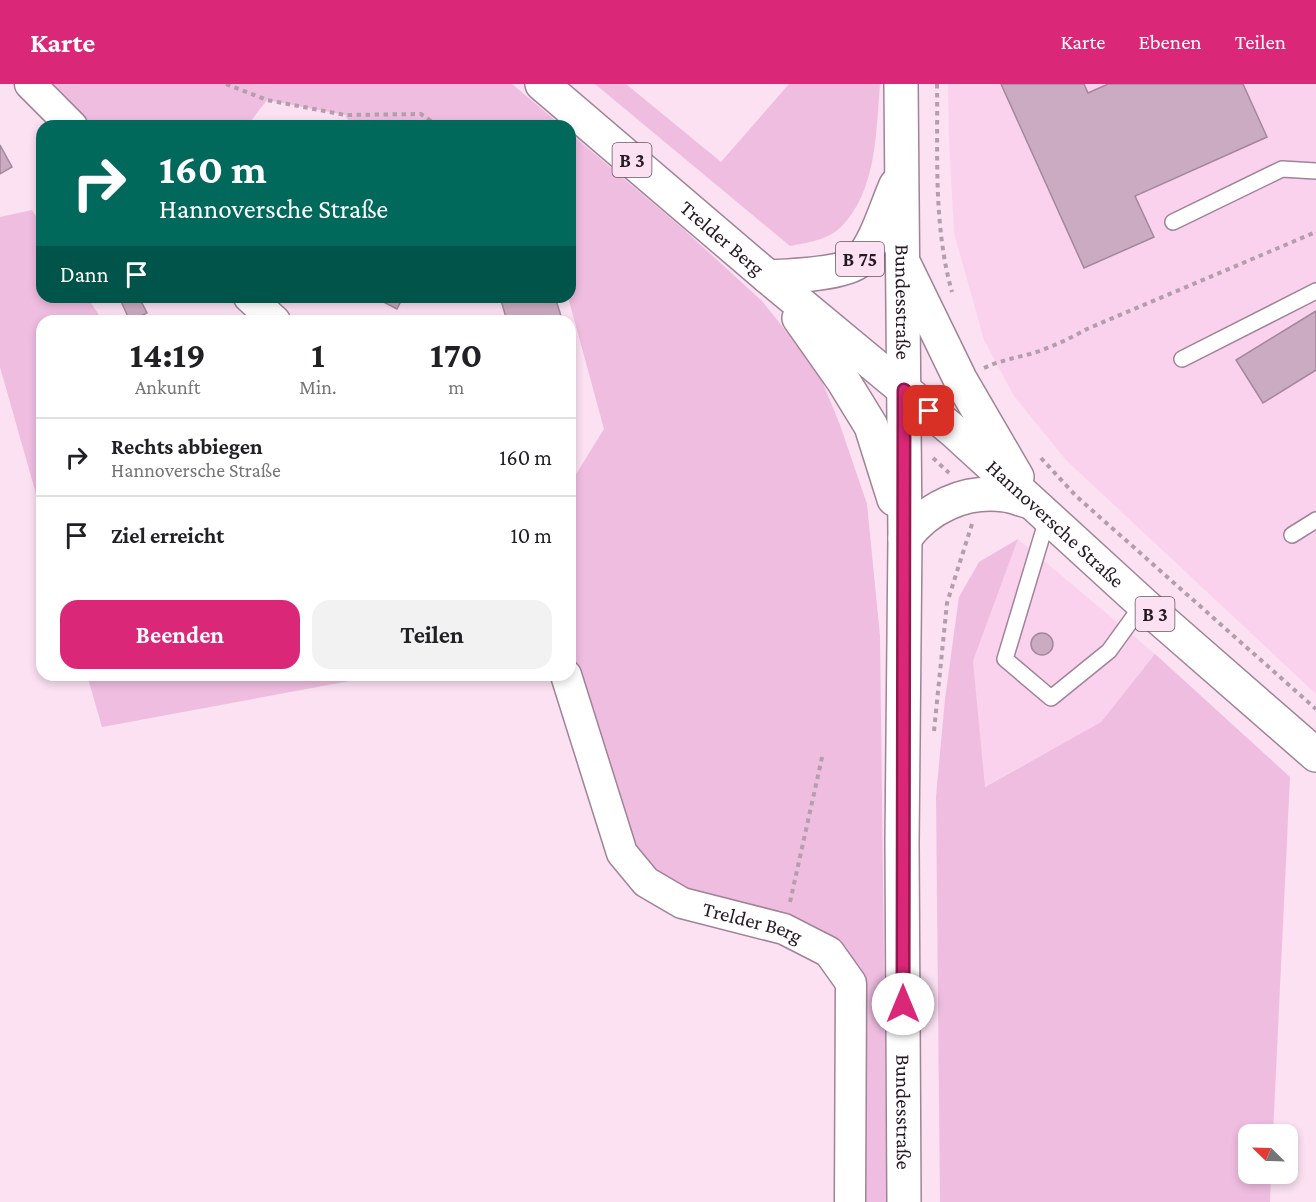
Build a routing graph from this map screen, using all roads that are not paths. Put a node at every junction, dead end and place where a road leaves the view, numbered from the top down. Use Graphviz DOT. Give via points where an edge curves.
graph roads {
  1 [pos="30,84"];
  2 [pos="542,84"];
  3 [pos="901,84"];
  4 [pos="66,120"];
  5 [pos="1316,171"];
  6 [pos="901,172"];
  7 [pos="1173,222"];
  8 [pos="902,258"];
  9 [pos="768,278"];
  10 [pos="1316,291"];
  11 [pos="256,303"];
  12 [pos="268,315"];
  13 [pos="1182,358"];
  14 [pos="904,390"];
  15 [pos="1040,509"];
  16 [pos="1316,520"];
  17 [pos="1292,535"];
  18 [pos="905,538"];
  19 [pos="1143,604"];
  20 [pos="568,681"];
  21 [pos="1316,755"];
  22 [pos="850,1202"];
  23 [pos="904,1202"];
  1 -- 4 [label="street"];
  2 -- 9 [label="main road, Trelder Berg / B 3"];
  3 -- 6 [label="main road, Bundesstraße / B 75"];
  5 -- 7 [label="lane" via="1282,169"];
  6 -- 8 [label="main road, Bundesstraße / B 75"];
  6 -- 9 [label="main road, B 75" via="872,242 859,261 802,276"];
  8 -- 14 [label="main road, Bundesstraße / B 75"];
  8 -- 15 [label="main road, B 3" via="960,380"];
  9 -- 14 [label="main road, Trelder Berg / B 3"];
  9 -- 18 [label="main road, B 3" via="812,335 871,426"];
  10 -- 13 [label="lane"];
  11 -- 12 [label="street"];
  14 -- 15 [label="main road, Hannoversche Straße / B 3"];
  14 -- 18 [label="main road, Bundesstraße / B 75"];
  15 -- 18 [label="main road" via="1004,495 970,496 933,511 917,522"];
  15 -- 19 [label="main road, Hannoversche Straße / B 3"];
  15 -- 19 [label="lane" via="1005,659 1051,698 1109,651"];
  16 -- 17 [label="lane"];
  18 -- 23 [label="main road, Bundesstraße / B 75"];
  19 -- 21 [label="main road, Hannoversche Straße / B 3"];
  20 -- 22 [label="street, Trelder Berg" via="622,854 646,882 682,903 784,929 829,952 851,983"];
}
